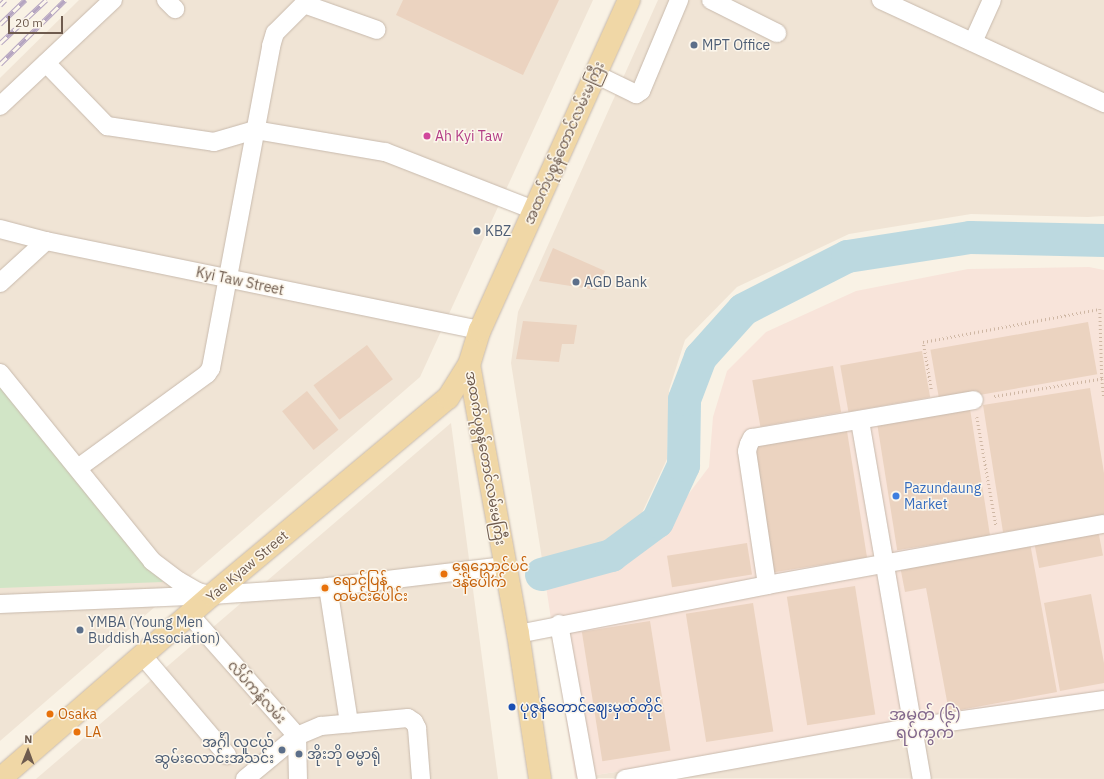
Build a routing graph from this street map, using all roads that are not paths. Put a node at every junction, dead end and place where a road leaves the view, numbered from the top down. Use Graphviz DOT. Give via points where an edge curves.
graph roads {
  1 [pos="113,0"];
  2 [pos="629,0"];
  3 [pos="679,0"];
  4 [pos="711,0"];
  5 [pos="881,0"];
  6 [pos="992,0"];
  7 [pos="306,2"];
  8 [pos="377,30"];
  9 [pos="777,33"];
  10 [pos="973,42"];
  11 [pos="46,63"];
  12 [pos="595,74"];
  13 [pos="1104,104"];
  14 [pos="0,106"];
  15 [pos="255,130"];
  16 [pos="534,210"];
  17 [pos="0,229"];
  18 [pos="46,241"];
  19 [pos="229,278"];
  20 [pos="0,283"];
  21 [pos="480,330"];
  22 [pos="469,365"];
  23 [pos="0,373"];
  24 [pos="974,400"];
  25 [pos="860,421"];
  26 [pos="78,468"];
  27 [pos="1104,524"];
  28 [pos="884,564"];
  29 [pos="505,566"];
  30 [pos="767,585"];
  31 [pos="328,588"];
  32 [pos="212,595"];
  33 [pos="0,604"];
  34 [pos="190,615"];
  35 [pos="559,624"];
  36 [pos="518,634"];
  37 [pos="143,656"];
  38 [pos="1104,700"];
  39 [pos="348,723"];
  40 [pos="914,727"];
  41 [pos="296,736"];
  42 [pos="226,755"];
  43 [pos="704,772"];
  44 [pos="0,779"];
  45 [pos="245,779"];
  46 [pos="298,779"];
  47 [pos="421,779"];
  48 [pos="540,779"];
  49 [pos="587,779"];
  50 [pos="625,779"];
  51 [pos="922,779"];
  1 -- 11 [label="street"];
  2 -- 12 [label="main road, အထက်ပုစွန်တောင်လမ်းမကြီး"];
  3 -- 12 [label="street" via="641,92 636,94"];
  4 -- 9 [label="street"];
  5 -- 10 [label="street"];
  6 -- 10 [label="street"];
  7 -- 8 [label="street"];
  7 -- 15 [label="street" via="275,33 268,56"];
  10 -- 13 [label="street"];
  11 -- 14 [label="street"];
  11 -- 15 [label="street" via="107,126 214,142"];
  12 -- 16 [label="main road, အထက်ပုစွန်တောင်လမ်းမကြီး"];
  15 -- 16 [label="street" via="385,152"];
  15 -- 19 [label="street"];
  16 -- 21 [label="main road, အထက်ပုစွန်တောင်လမ်းမကြီး"];
  17 -- 18 [label="street, Kyi Taw Street"];
  18 -- 19 [label="street, Kyi Taw Street"];
  18 -- 20 [label="street"];
  19 -- 21 [label="street, Kyi Taw Street"];
  19 -- 26 [label="street" via="213,362 207,374"];
  21 -- 22 [label="main road, အထက်ပုစွန်တောင်လမ်းမကြီး"];
  22 -- 29 [label="main road, အထက်ပုစွန်တောင်လမ်းမကြီး"];
  22 -- 32 [label="main road, Yae Kyaw Street" via="448,398"];
  23 -- 26 [label="street"];
  24 -- 25 [label="street"];
  25 -- 28 [label="street"];
  25 -- 30 [label="street" via="752,438 748,444"];
  26 -- 32 [label="street" via="152,561 198,592"];
  27 -- 28 [label="street"];
  28 -- 30 [label="street"];
  28 -- 40 [label="street"];
  29 -- 31 [label="street"];
  29 -- 36 [label="main road, အထက်ပုစွန်တောင်လမ်းမကြီး"];
  30 -- 35 [label="street"];
  31 -- 32 [label="street"];
  31 -- 39 [label="street"];
  32 -- 33 [label="street"];
  32 -- 34 [label="main road, Yae Kyaw Street"];
  34 -- 37 [label="main road, Yae Kyaw Street"];
  34 -- 41 [label="street, လိပ်ကန်လမ်း"];
  35 -- 36 [label="street"];
  35 -- 49 [label="street"];
  36 -- 48 [label="main road, အထက်ပုစွန်တောင်လမ်းမကြီး"];
  37 -- 42 [label="street"];
  37 -- 44 [label="main road, Yae Kyaw Street"];
  38 -- 40 [label="street"];
  39 -- 41 [label="street" via="321,726"];
  39 -- 47 [label="street" via="408,718 414,722 417,728"];
  40 -- 43 [label="street"];
  40 -- 51 [label="street"];
  41 -- 45 [label="street"];
  41 -- 46 [label="street, လိပ်ကန်လမ်း"];
  43 -- 50 [label="street"];
}
